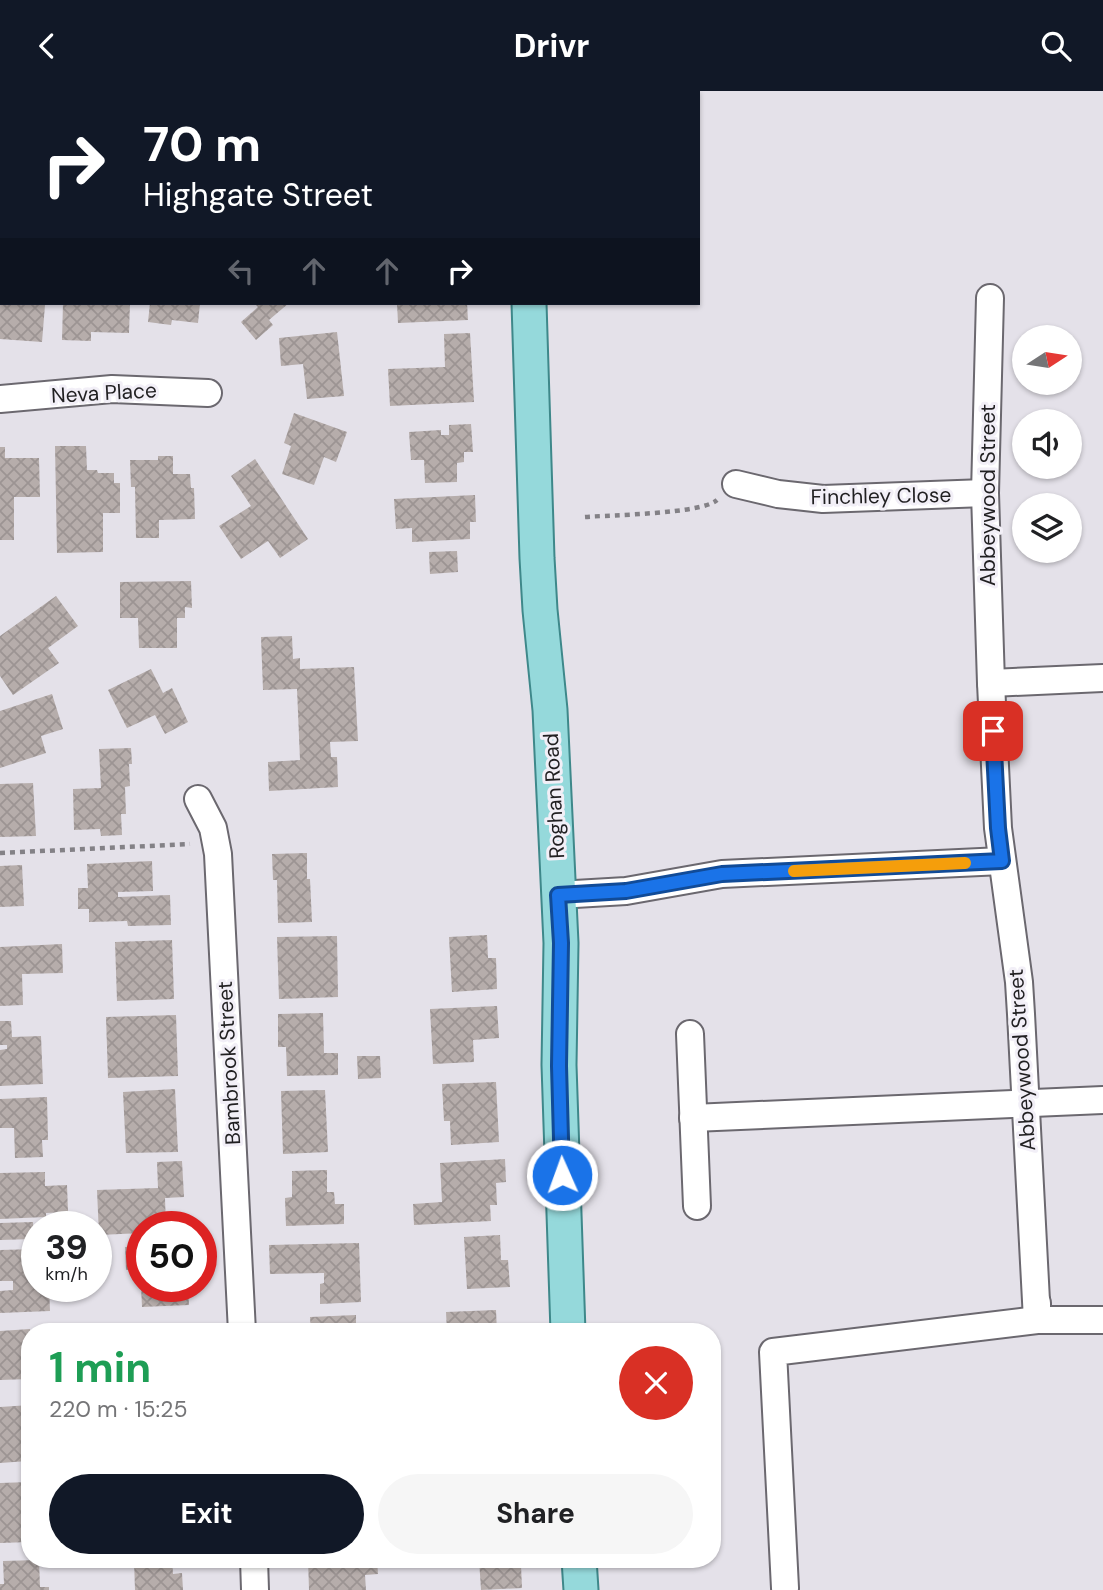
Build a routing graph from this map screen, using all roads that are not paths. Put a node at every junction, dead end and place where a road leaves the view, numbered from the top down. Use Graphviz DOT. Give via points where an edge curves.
graph roads {
  1 [pos="990,298"];
  2 [pos="529,305"];
  3 [pos="208,393"];
  4 [pos="0,398"];
  5 [pos="736,484"];
  6 [pos="985,493"];
  7 [pos="1103,678"];
  8 [pos="990,683"];
  9 [pos="198,799"];
  10 [pos="1002,861"];
  11 [pos="558,895"];
  12 [pos="690,1034"];
  13 [pos="1103,1100"];
  14 [pos="1025,1104"];
  15 [pos="693,1118"];
  16 [pos="697,1206"];
  17 [pos="1037,1320"];
  18 [pos="1103,1320"];
  19 [pos="242,1323"];
  20 [pos="568,1323"];
  21 [pos="254,1568"];
  22 [pos="580,1568"];
  23 [pos="786,1588"];
  24 [pos="255,1590"];
  25 [pos="581,1590"];
  1 -- 6 [label="street, Abbeywood Street"];
  2 -- 11 [label="main road, Roghan Road" via="537,558 550,710"];
  3 -- 4 [label="street, Neva Place" via="112,389"];
  5 -- 6 [label="street, Finchley Close" via="823,499"];
  6 -- 8 [label="street, Abbeywood Street"];
  7 -- 8 [label="street"];
  8 -- 10 [label="street, Abbeywood Street"];
  9 -- 19 [label="street, Bambrook Street" via="218,854"];
  10 -- 11 [label="street" via="722,874 636,889"];
  10 -- 14 [label="street, Abbeywood Street" via="1019,982"];
  11 -- 20 [label="main road, Roghan Road"];
  12 -- 15 [label="street"];
  13 -- 14 [label="street"];
  14 -- 15 [label="street"];
  14 -- 17 [label="street, Abbeywood Street"];
  15 -- 16 [label="street"];
  17 -- 18 [label="street"];
  17 -- 23 [label="street" via="773,1352"];
  21 -- 24 [label="street"];
  22 -- 25 [label="main road"];
}
